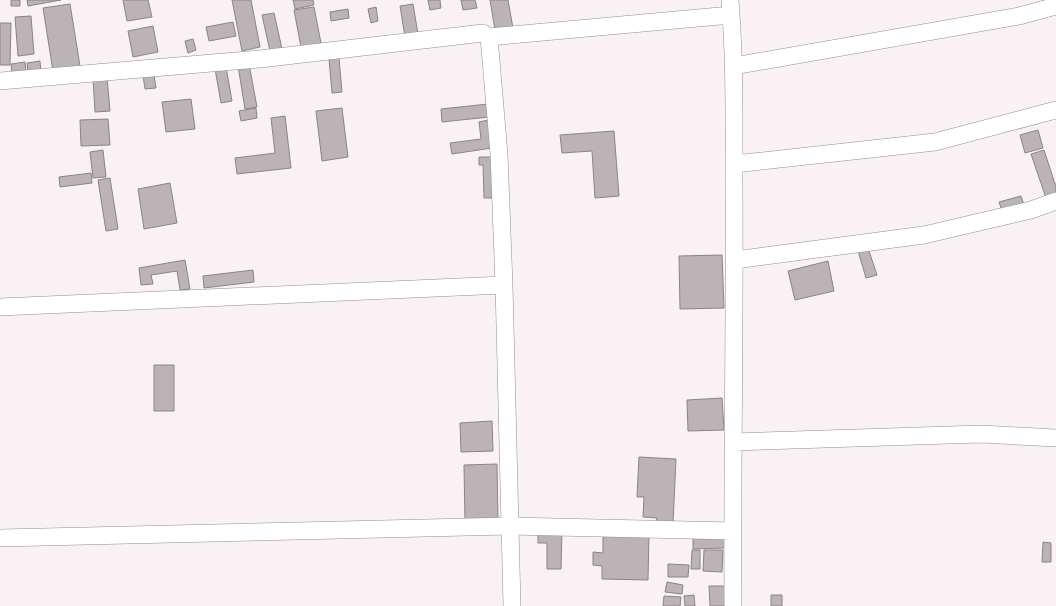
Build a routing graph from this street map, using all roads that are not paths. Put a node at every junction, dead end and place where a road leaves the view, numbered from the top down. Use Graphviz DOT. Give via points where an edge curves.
graph roads {
  1 [pos="1056,6"];
  2 [pos="731,8"];
  3 [pos="489,37"];
  4 [pos="734,66"];
  5 [pos="0,81"];
  6 [pos="1056,110"];
  7 [pos="734,164"];
  8 [pos="1056,201"];
  9 [pos="735,260"];
  10 [pos="504,284"];
  11 [pos="0,307"];
  12 [pos="1056,438"];
  13 [pos="734,442"];
  14 [pos="510,526"];
  15 [pos="733,531"];
  16 [pos="0,538"];
  17 [pos="512,606"];
  18 [pos="734,606"];
  1 -- 4 [label="street" via="1019,16"];
  2 -- 3 [label="street"];
  2 -- 4 [label="street"];
  3 -- 5 [label="street" via="483,33 260,59"];
  3 -- 10 [label="street" via="499,154"];
  4 -- 7 [label="street"];
  6 -- 7 [label="street" via="935,142"];
  7 -- 9 [label="street"];
  8 -- 9 [label="street" via="1031,210 924,235"];
  9 -- 13 [label="street"];
  10 -- 11 [label="street"];
  10 -- 14 [label="street"];
  12 -- 13 [label="street" via="981,434"];
  13 -- 15 [label="street"];
  14 -- 15 [label="street"];
  14 -- 16 [label="street"];
  14 -- 17 [label="street"];
  15 -- 18 [label="street"];
}
